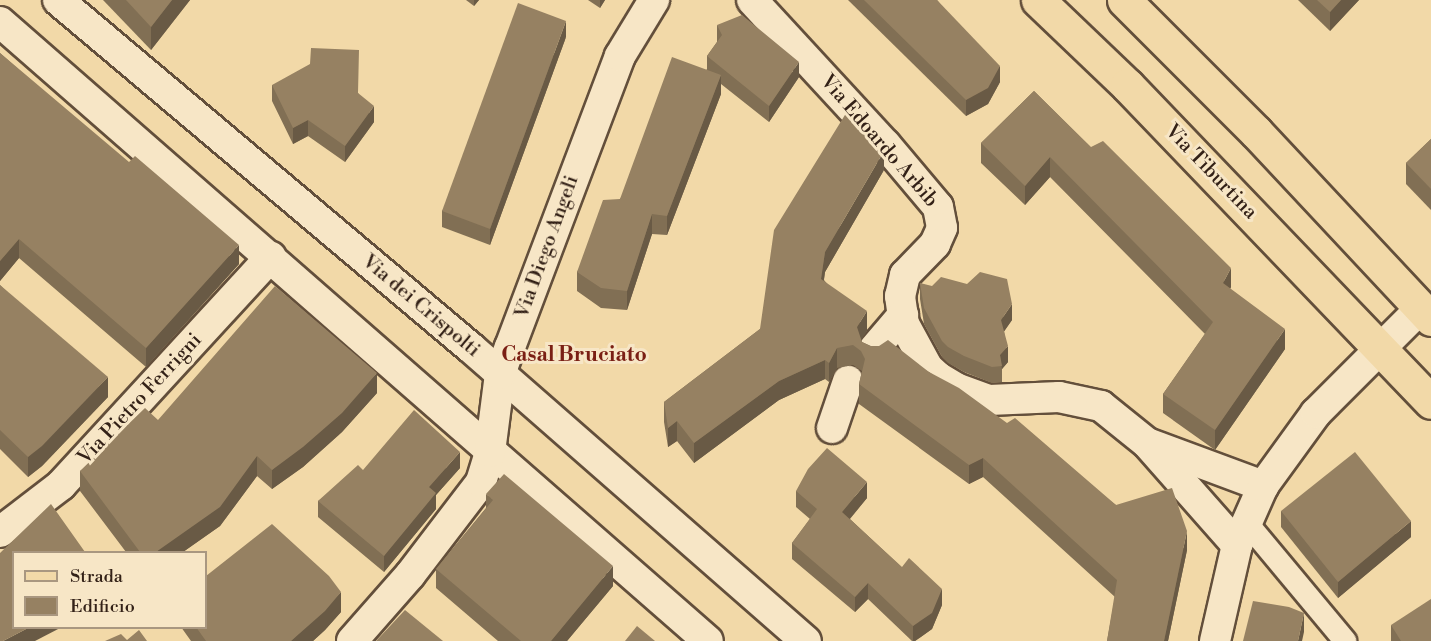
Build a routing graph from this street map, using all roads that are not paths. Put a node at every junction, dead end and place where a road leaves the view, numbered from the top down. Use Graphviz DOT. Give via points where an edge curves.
graph roads {
  1 [pos="9,0"];
  2 [pos="58,0"];
  3 [pos="654,0"];
  4 [pos="752,0"];
  5 [pos="1038,0"];
  6 [pos="1124,0"];
  7 [pos="0,11"];
  8 [pos="0,22"];
  9 [pos="270,257"];
  10 [pos="1426,313"];
  11 [pos="903,315"];
  12 [pos="1381,347"];
  13 [pos="874,349"];
  14 [pos="501,374"];
  15 [pos="848,381"];
  16 [pos="1431,402"];
  17 [pos="832,428"];
  18 [pos="1147,443"];
  19 [pos="490,452"];
  20 [pos="1263,486"];
  21 [pos="0,532"];
  22 [pos="1241,533"];
  23 [pos="352,641"];
  24 [pos="708,641"];
  25 [pos="806,641"];
  26 [pos="1215,641"];
  27 [pos="1346,641"];
  1 -- 7 [label="street"];
  2 -- 14 [label="street, Via dei Crispolti"];
  3 -- 14 [label="street, Via Diego Angeli" via="620,56"];
  4 -- 11 [label="street, Via Edoardo Arbib" via="938,207 942,228 935,244 905,275 901,286"];
  5 -- 12 [label="main road, Via Tiburtina" via="1127,85"];
  6 -- 10 [label="main road" via="1256,132"];
  8 -- 9 [label="street"];
  9 -- 19 [label="street"];
  9 -- 21 [label="street, Via Pietro Ferrigni" via="61,485"];
  10 -- 12 [label="street"];
  11 -- 13 [label="street"];
  11 -- 18 [label="street, Via Edoardo Arbib" via="911,341 928,368 956,388 989,400 1083,400 1101,406"];
  12 -- 16 [label="main road, Via Tiburtina"];
  12 -- 20 [label="street" via="1316,413"];
  14 -- 19 [label="street, Via Diego Angeli"];
  14 -- 25 [label="street, Via dei Crispolti"];
  15 -- 17 [label="street"];
  18 -- 20 [label="street, Via Edoardo Arbib"];
  18 -- 22 [label="street, Via Edoardo Arbib"];
  19 -- 23 [label="street, Via Diego Angeli" via="481,482 471,496"];
  19 -- 24 [label="street"];
  20 -- 22 [label="street"];
  22 -- 26 [label="street"];
  22 -- 27 [label="street"];
}
